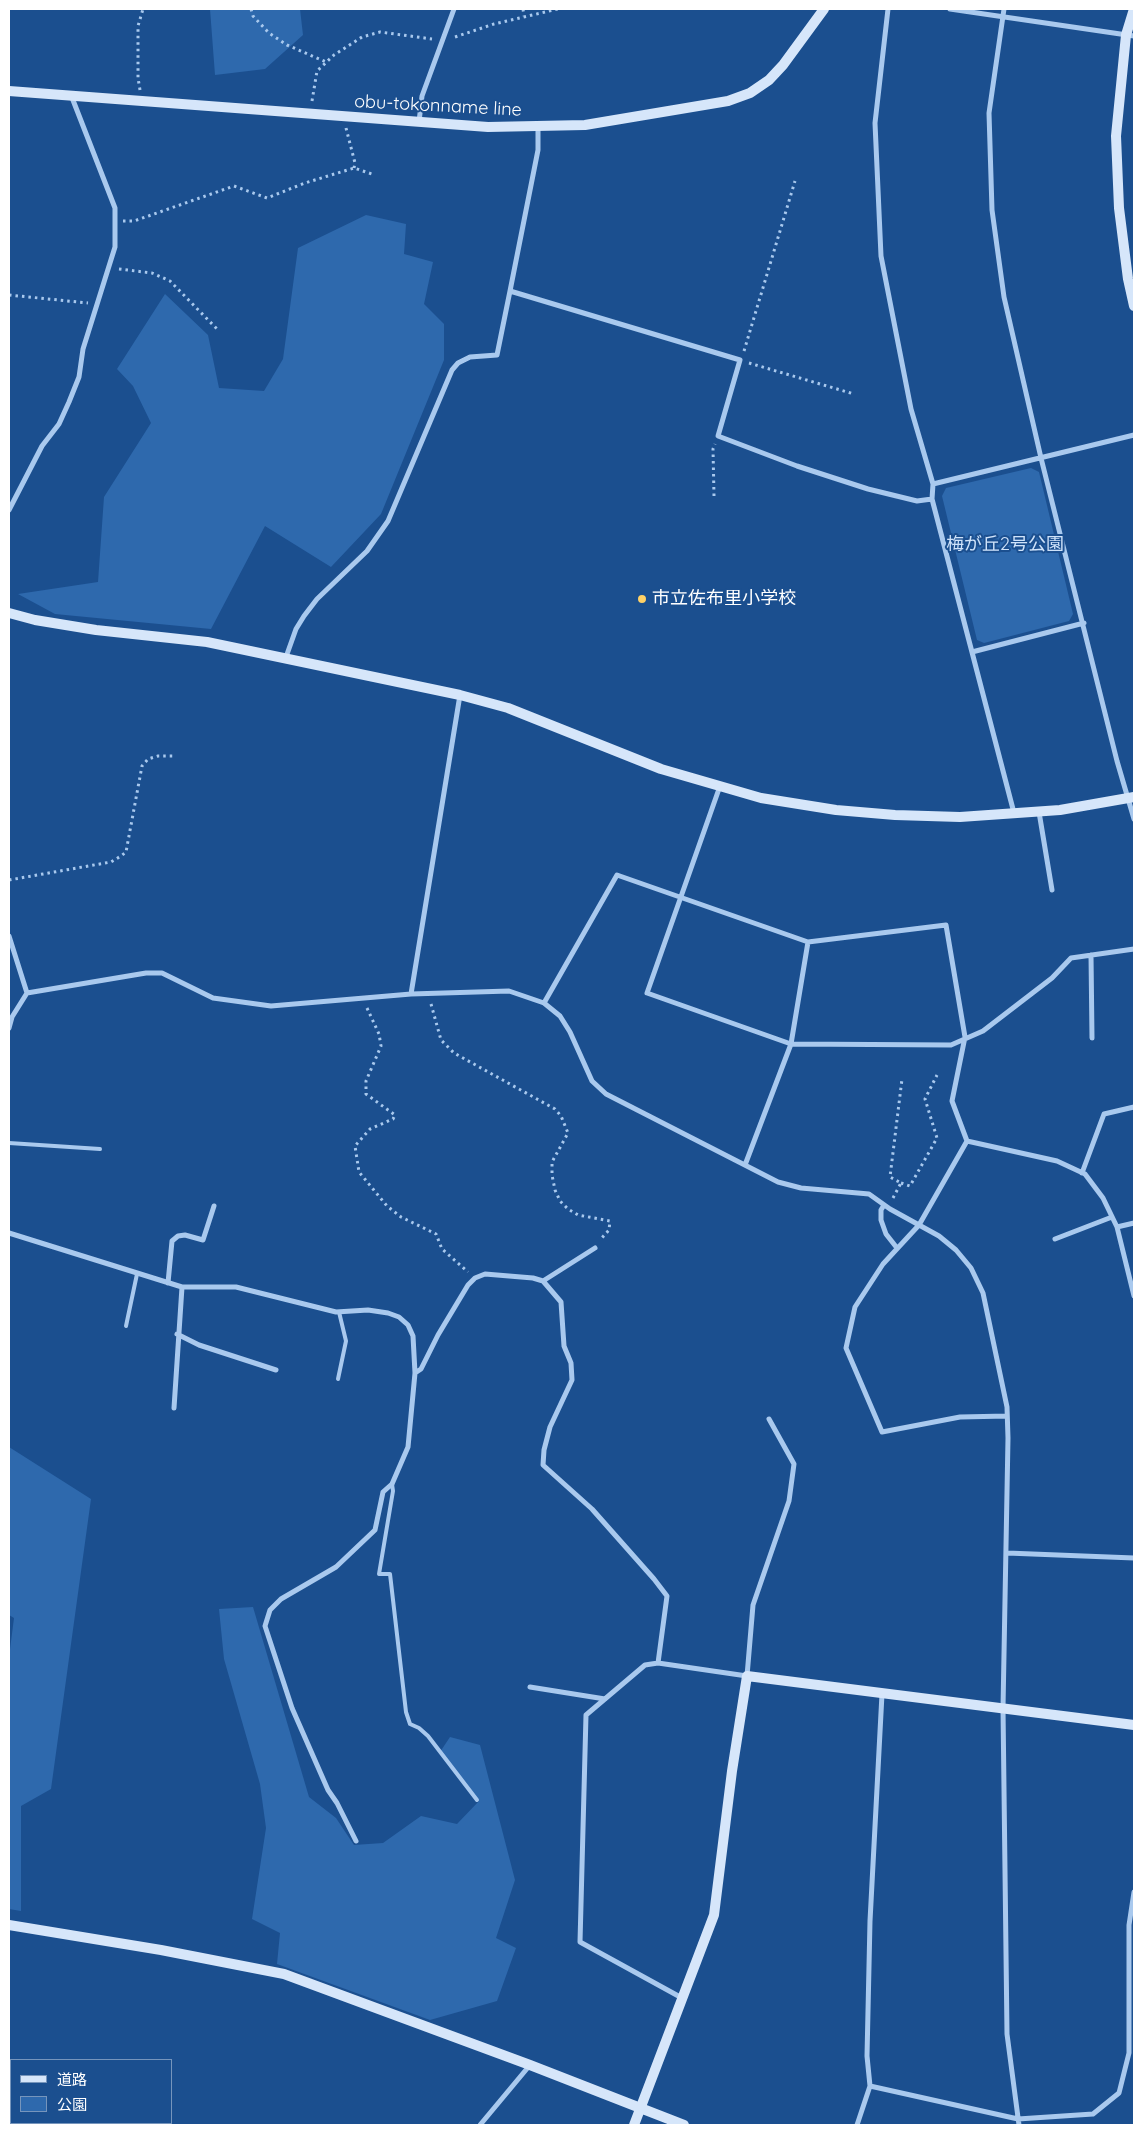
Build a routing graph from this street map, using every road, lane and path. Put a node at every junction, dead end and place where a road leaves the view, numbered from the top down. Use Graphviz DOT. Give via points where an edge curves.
graph roads {
  1 [pos="143,9"];
  2 [pos="251,9"];
  3 [pos="454,9"];
  4 [pos="523,9"];
  5 [pos="558,9"];
  6 [pos="824,9"];
  7 [pos="888,9"];
  8 [pos="950,9"];
  9 [pos="1004,9"];
  10 [pos="1134,9"];
  11 [pos="524,16"];
  12 [pos="1003,17"];
  13 [pos="445,35"];
  14 [pos="1130,36"];
  15 [pos="442,41"];
  16 [pos="326,62"];
  17 [pos="9,91"];
  18 [pos="70,95"];
  19 [pos="140,101"];
  20 [pos="310,114"];
  21 [pos="346,117"];
  22 [pos="419,122"];
  23 [pos="538,127"];
  24 [pos="354,168"];
  25 [pos="372,174"];
  26 [pos="795,182"];
  27 [pos="115,222"];
  28 [pos="109,266"];
  29 [pos="510,291"];
  30 [pos="9,295"];
  31 [pos="97,304"];
  32 [pos="1134,306"];
  33 [pos="218,330"];
  34 [pos="740,360"];
  35 [pos="854,394"];
  36 [pos="1134,435"];
  37 [pos="718,436"];
  38 [pos="1041,458"];
  39 [pos="933,484"];
  40 [pos="714,496"];
  41 [pos="932,499"];
  42 [pos="9,510"];
  43 [pos="9,612"];
  44 [pos="1084,623"];
  45 [pos="972,652"];
  46 [pos="286,657"];
  47 [pos="460,695"];
  48 [pos="176,756"];
  49 [pos="720,786"];
  50 [pos="1132,798"];
  51 [pos="1040,812"];
  52 [pos="1014,815"];
  53 [pos="1134,819"];
  54 [pos="9,880"];
  55 [pos="1052,890"];
  56 [pos="681,898"];
  57 [pos="9,936"];
  58 [pos="808,942"];
  59 [pos="1134,949"];
  60 [pos="1091,955"];
  61 [pos="27,993"];
  62 [pos="430,993"];
  63 [pos="411,994"];
  64 [pos="365,998"];
  65 [pos="544,1004"];
  66 [pos="9,1028"];
  67 [pos="1092,1038"];
  68 [pos="964,1041"];
  69 [pos="791,1044"];
  70 [pos="937,1075"];
  71 [pos="902,1079"];
  72 [pos="1134,1107"];
  73 [pos="967,1141"];
  74 [pos="9,1143"];
  75 [pos="100,1149"];
  76 [pos="745,1165"];
  77 [pos="1082,1173"];
  78 [pos="901,1182"];
  79 [pos="214,1206"];
  80 [pos="886,1206"];
  81 [pos="1112,1217"];
  82 [pos="1134,1223"];
  83 [pos="919,1225"];
  84 [pos="1116,1227"];
  85 [pos="9,1233"];
  86 [pos="1055,1239"];
  87 [pos="595,1248"];
  88 [pos="897,1248"];
  89 [pos="137,1274"];
  90 [pos="475,1278"];
  91 [pos="543,1281"];
  92 [pos="168,1283"];
  93 [pos="182,1287"];
  94 [pos="1134,1296"];
  95 [pos="339,1312"];
  96 [pos="126,1326"];
  97 [pos="177,1334"];
  98 [pos="276,1370"];
  99 [pos="415,1372"];
  100 [pos="338,1378"];
  101 [pos="174,1408"];
  102 [pos="1007,1416"];
  103 [pos="769,1419"];
  104 [pos="392,1484"];
  105 [pos="1007,1554"];
  106 [pos="1134,1558"];
  107 [pos="658,1663"];
  108 [pos="747,1676"];
  109 [pos="530,1687"];
  110 [pos="882,1694"];
  111 [pos="605,1699"];
  112 [pos="1003,1708"];
  113 [pos="1134,1725"];
  114 [pos="477,1800"];
  115 [pos="356,1841"];
  116 [pos="1134,1892"];
  117 [pos="9,1925"];
  118 [pos="682,1998"];
  119 [pos="530,2065"];
  120 [pos="870,2086"];
  121 [pos="641,2110"];
  122 [pos="1018,2119"];
  123 [pos="480,2125"];
  124 [pos="634,2125"];
  125 [pos="684,2125"];
  126 [pos="857,2125"];
  127 [pos="1018,2125"];
  1 -- 19 [label="path" via="138,26"];
  2 -- 16 [label="path" via="253,16 269,33"];
  3 -- 13 [label="street"];
  4 -- 11 [label="path"];
  5 -- 11 [label="path"];
  6 -- 23 [label="street, obu-tokonname line" via="783,65 750,93 728,101 585,125"];
  7 -- 39 [label="street" via="875,123 881,256 911,409"];
  8 -- 12 [label="street"];
  9 -- 12 [label="street"];
  10 -- 14 [label="street"];
  11 -- 13 [label="path" via="456,37"];
  12 -- 14 [label="street"];
  12 -- 38 [label="street" via="989,113 992,210 1004,297"];
  13 -- 15 [label="street"];
  14 -- 32 [label="street" via="1117,145 1119,208"];
  15 -- 16 [label="path" via="371,33"];
  15 -- 22 [label="street" via="422,96"];
  16 -- 20 [label="path" via="317,71"];
  17 -- 18 [label="street, obu-tokonname line"];
  18 -- 19 [label="street, obu-tokonname line"];
  18 -- 27 [label="street" via="116,208"];
  19 -- 20 [label="street, obu-tokonname line"];
  20 -- 21 [label="street, obu-tokonname line"];
  21 -- 22 [label="street, obu-tokonname line"];
  21 -- 24 [label="path"];
  22 -- 23 [label="street, obu-tokonname line"];
  23 -- 29 [label="street" via="538,150"];
  24 -- 25 [label="path"];
  24 -- 27 [label="path" via="267,198 234,186 134,221"];
  26 -- 34 [label="path"];
  27 -- 28 [label="street" via="115,247"];
  28 -- 31 [label="street"];
  28 -- 33 [label="path" via="162,276"];
  29 -- 34 [label="street"];
  29 -- 46 [label="street" via="497,355 470,358 452,370 388,521 366,552 304,616"];
  30 -- 31 [label="path"];
  31 -- 42 [label="street" via="83,349 79,377 69,402"];
  34 -- 35 [label="path"];
  34 -- 37 [label="street"];
  36 -- 38 [label="street"];
  37 -- 40 [label="path" via="713,449"];
  37 -- 41 [label="street" via="868,489 918,500"];
  38 -- 39 [label="street"];
  38 -- 44 [label="street"];
  39 -- 41 [label="street"];
  41 -- 45 [label="street"];
  43 -- 46 [label="street" via="35,620 207,642"];
  44 -- 45 [label="street"];
  44 -- 50 [label="street"];
  45 -- 52 [label="street"];
  46 -- 47 [label="street"];
  47 -- 49 [label="street" via="508,708 661,769"];
  47 -- 63 [label="street"];
  48 -- 54 [label="path" via="148,758 142,766 126,852 121,856 111,862"];
  49 -- 52 [label="street" via="761,798 836,810 960,817"];
  49 -- 56 [label="street"];
  50 -- 51 [label="street"];
  50 -- 53 [label="street"];
  51 -- 52 [label="street"];
  51 -- 55 [label="street"];
  56 -- 58 [label="street"];
  56 -- 65 [label="street" via="617,875"];
  56 -- 69 [label="street" via="647,993"];
  57 -- 61 [label="street"];
  58 -- 68 [label="street" via="946,925"];
  58 -- 69 [label="street"];
  59 -- 60 [label="street"];
  60 -- 67 [label="street"];
  60 -- 68 [label="street" via="1071,958 1052,978 983,1031"];
  61 -- 64 [label="street" via="162,973 213,998 243,1003 288,1006"];
  61 -- 66 [label="street"];
  62 -- 63 [label="street"];
  62 -- 65 [label="street" via="510,991"];
  62 -- 87 [label="path" via="441,1040 454,1053 561,1116 568,1133 552,1162 555,1190 560,1201 578,1215 610,1221 609,1230"];
  63 -- 64 [label="street"];
  64 -- 90 [label="path" via="381,1046 366,1081 366,1094 395,1115 393,1119 370,1129 354,1146 359,1172 387,1206 401,1217 436,1234 442,1249"];
  65 -- 76 [label="street" via="560,1016 592,1082 606,1094"];
  68 -- 69 [label="street" via="951,1045"];
  68 -- 73 [label="street" via="952,1100"];
  69 -- 76 [label="street"];
  70 -- 78 [label="path" via="925,1099 937,1138 910,1186"];
  71 -- 78 [label="path" via="890,1177"];
  72 -- 77 [label="street" via="1104,1114"];
  73 -- 77 [label="street" via="1057,1161"];
  73 -- 83 [label="street"];
  74 -- 75 [label="lane"];
  76 -- 80 [label="street" via="778,1182 801,1188 869,1194"];
  77 -- 81 [label="street" via="1103,1198"];
  78 -- 80 [label="path"];
  79 -- 92 [label="street" via="203,1240 185,1235 172,1241"];
  80 -- 83 [label="street"];
  80 -- 88 [label="street" via="881,1210 881,1220 886,1234"];
  81 -- 84 [label="street"];
  81 -- 86 [label="street"];
  82 -- 84 [label="street"];
  83 -- 88 [label="street"];
  83 -- 102 [label="street" via="956,1250 971,1268 984,1293 1004,1384"];
  84 -- 94 [label="street"];
  85 -- 89 [label="street"];
  87 -- 91 [label="street"];
  88 -- 102 [label="street" via="855,1307 846,1348 882,1432 960,1417"];
  89 -- 92 [label="street"];
  89 -- 96 [label="lane"];
  90 -- 91 [label="street" via="485,1274"];
  90 -- 99 [label="street" via="438,1335 421,1370"];
  91 -- 107 [label="street" via="561,1302 564,1346 571,1363 572,1380 550,1427 543,1465 592,1509 667,1596"];
  92 -- 93 [label="street"];
  93 -- 95 [label="street" via="236,1287"];
  93 -- 97 [label="street"];
  95 -- 99 [label="street" via="368,1310 399,1317 413,1336"];
  95 -- 100 [label="lane" via="346,1341"];
  97 -- 98 [label="street" via="199,1345"];
  97 -- 101 [label="street"];
  99 -- 104 [label="street" via="408,1447"];
  102 -- 105 [label="street"];
  103 -- 108 [label="street" via="794,1464 789,1501 753,1605"];
  104 -- 114 [label="lane" via="379,1574 390,1574 406,1712 410,1724 428,1736"];
  104 -- 115 [label="street" via="384,1492 376,1530 336,1567 281,1599 270,1610 265,1626 292,1708 328,1790"];
  105 -- 106 [label="street"];
  105 -- 112 [label="street"];
  107 -- 108 [label="street"];
  107 -- 111 [label="street" via="645,1665"];
  108 -- 110 [label="street"];
  108 -- 118 [label="street" via="714,1915"];
  109 -- 111 [label="street"];
  110 -- 112 [label="street"];
  110 -- 120 [label="street" via="870,1921 867,2056"];
  111 -- 118 [label="street" via="586,1715 580,1942"];
  112 -- 113 [label="street"];
  112 -- 122 [label="street" via="1008,2034"];
  116 -- 122 [label="street" via="1129,1925 1129,2052 1119,2093 1093,2114"];
  117 -- 119 [label="street" via="284,1974"];
  118 -- 121 [label="street"];
  119 -- 121 [label="street"];
  119 -- 123 [label="street"];
  120 -- 122 [label="street"];
  120 -- 126 [label="street"];
  121 -- 124 [label="street"];
  121 -- 125 [label="street"];
  122 -- 127 [label="street"];
}
